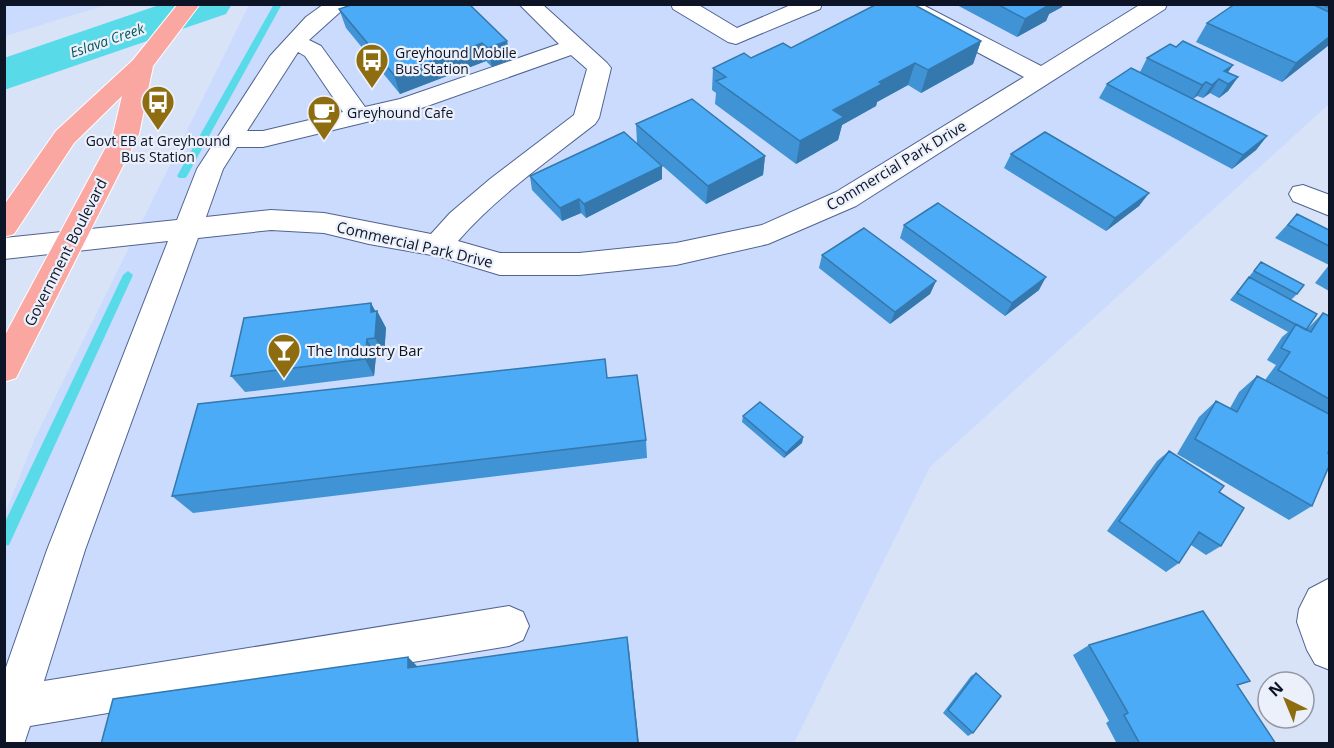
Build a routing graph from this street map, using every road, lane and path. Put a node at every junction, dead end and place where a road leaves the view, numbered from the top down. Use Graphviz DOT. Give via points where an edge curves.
graph roads {
  1 [pos="190,4"];
  2 [pos="339,4"];
  3 [pos="529,4"];
  4 [pos="681,4"];
  5 [pos="812,4"];
  6 [pos="904,4"];
  7 [pos="1157,4"];
  8 [pos="295,42"];
  9 [pos="574,46"];
  10 [pos="141,65"];
  11 [pos="1041,76"];
  12 [pos="358,117"];
  13 [pos="229,139"];
  14 [pos="1303,194"];
  15 [pos="1329,207"];
  16 [pos="4,227"];
  17 [pos="187,229"];
  18 [pos="70,242"];
  19 [pos="437,246"];
  20 [pos="4,249"];
  21 [pos="4,369"];
  22 [pos="1329,598"];
  23 [pos="509,626"];
  24 [pos="1329,649"];
  25 [pos="10,723"];
  1 -- 10 [label="main road, Government Boulevard"];
  2 -- 8 [label="street"];
  3 -- 9 [label="street"];
  4 -- 5 [label="street" via="736,37"];
  6 -- 11 [label="street"];
  7 -- 11 [label="street, Commercial Park Drive"];
  8 -- 12 [label="street" via="313,51"];
  8 -- 13 [label="street"];
  9 -- 12 [label="street" via="407,105"];
  9 -- 19 [label="street" via="599,68 586,118 500,185"];
  10 -- 16 [label="main road, Government Boulevard" via="65,137"];
  10 -- 18 [label="main road, Government Boulevard" via="126,134"];
  11 -- 19 [label="street, Commercial Park Drive" via="846,199 768,234 676,254 579,264 500,264"];
  12 -- 13 [label="street" via="262,139"];
  13 -- 17 [label="street" via="210,169"];
  14 -- 15 [label="street"];
  17 -- 18 [label="street, Commercial Park Drive"];
  17 -- 19 [label="street, Commercial Park Drive" via="271,220 324,223"];
  17 -- 25 [label="street" via="66,550"];
  18 -- 20 [label="street, Commercial Park Drive"];
  18 -- 21 [label="main road, Government Boulevard"];
  22 -- 24 [label="street" via="1316,613 1317,625"];
  23 -- 25 [label="street"];
}
